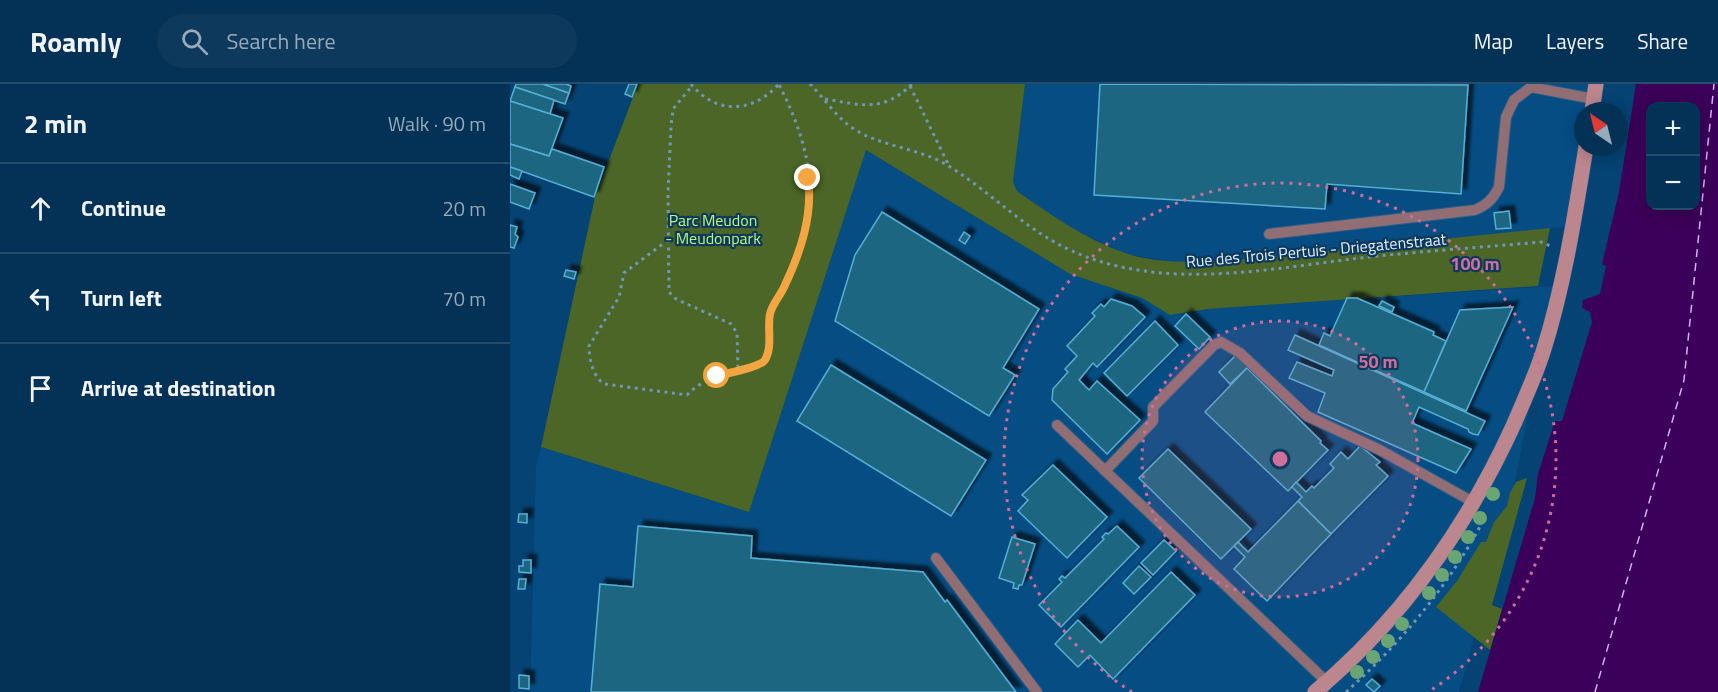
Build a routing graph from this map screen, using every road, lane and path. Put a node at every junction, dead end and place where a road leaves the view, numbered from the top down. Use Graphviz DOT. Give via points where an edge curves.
graph roads {
  1 [pos="779,84"];
  2 [pos="810,84"];
  3 [pos="692,85"];
  4 [pos="911,85"];
  5 [pos="1531,85"];
  6 [pos="824,98"];
  7 [pos="1594,98"];
  8 [pos="1584,156"];
  9 [pos="949,166"];
  10 [pos="1269,234"];
  11 [pos="668,240"];
  12 [pos="1555,248"];
  13 [pos="738,370"];
  14 [pos="1057,425"];
  15 [pos="1105,471"];
  16 [pos="1473,502"];
  17 [pos="936,558"];
  18 [pos="1437,593"];
  19 [pos="1321,687"];
  20 [pos="1037,692"];
  21 [pos="1346,692"];
  1 -- 3 [label="path" via="763,99 729,107 702,96"];
  1 -- 13 [label="path" via="793,111 805,151 810,190 808,221 785,285 771,310 765,360"];
  2 -- 6 [label="path, Rue des Trois Pertuis - Driegatenstraat"];
  3 -- 11 [label="path" via="673,109"];
  4 -- 6 [label="path" via="890,101 877,105"];
  4 -- 9 [label="path"];
  5 -- 7 [label="lane"];
  5 -- 10 [label="lane" via="1508,111 1499,188 1486,205 1475,210"];
  6 -- 9 [label="path, Rue des Trois Pertuis - Driegatenstraat" via="856,130"];
  8 -- 16 [label="main road" via="1543,352 1504,446"];
  9 -- 12 [label="path, Rue des Trois Pertuis - Driegatenstraat" via="1025,224 1071,251 1153,272 1208,275 1541,242"];
  11 -- 13 [label="path" via="669,292 735,328"];
  11 -- 13 [label="path" via="623,275 619,297 589,346 598,381 687,395 696,385"];
  14 -- 15 [label="lane"];
  15 -- 16 [label="lane" via="1153,421 1153,407 1221,342 1240,353 1307,416 1380,450"];
  15 -- 19 [label="lane"];
  16 -- 19 [label="main road" via="1428,573 1401,606"];
  17 -- 20 [label="lane"];
  18 -- 21 [label="path" via="1379,662"];
}
